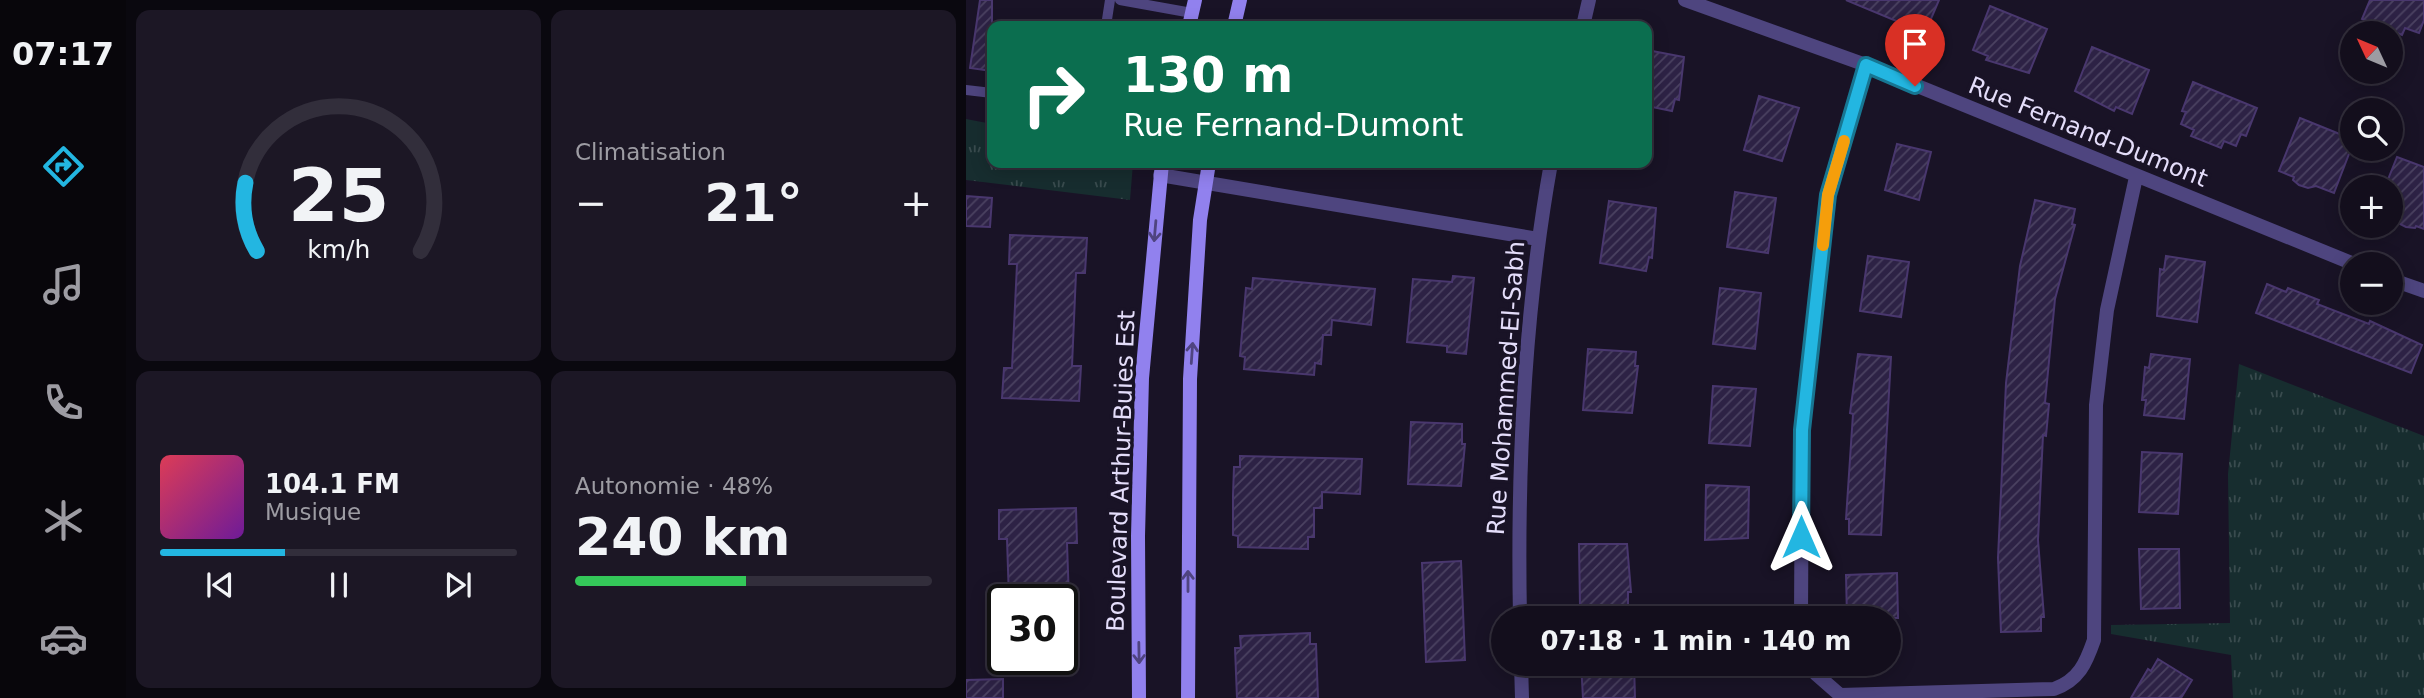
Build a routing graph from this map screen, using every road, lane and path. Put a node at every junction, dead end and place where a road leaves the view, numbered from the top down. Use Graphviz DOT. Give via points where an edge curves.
graph roads {
  1 [pos="1110,0"];
  2 [pos="1120,0"];
  3 [pos="1240,0"];
  4 [pos="1589,0"];
  5 [pos="1685,0"];
  6 [pos="1192,13"];
  7 [pos="1107,21"];
  8 [pos="1235,21"];
  9 [pos="1584,21"];
  10 [pos="1866,65"];
  11 [pos="966,90"];
  12 [pos="987,92"];
  13 [pos="1208,168"];
  14 [pos="1550,168"];
  15 [pos="1161,169"];
  16 [pos="2136,177"];
  17 [pos="1205,184"];
  18 [pos="1538,239"];
  19 [pos="2340,258"];
  20 [pos="2403,284"];
  21 [pos="2424,291"];
  22 [pos="1520,606"];
  23 [pos="1801,606"];
  24 [pos="1521,676"];
  25 [pos="1818,676"];
  26 [pos="1139,698"];
  27 [pos="1188,698"];
  28 [pos="1522,698"];
  1 -- 7 [label="lane"];
  2 -- 6 [label="lane"];
  3 -- 8 [label="street"];
  4 -- 9 [label="street"];
  5 -- 10 [label="street, Rue Fernand-Dumont"];
  10 -- 16 [label="street, Rue Fernand-Dumont"];
  10 -- 23 [label="street" via="1828,195 1802,430"];
  11 -- 12 [label="lane"];
  13 -- 17 [label="street"];
  14 -- 18 [label="street, Rue Mohammed-El-Sabh"];
  15 -- 17 [label="street"];
  15 -- 26 [label="street, Boulevard Arthur-Buies Est, one-way" via="1142,378"];
  16 -- 19 [label="street, Rue Fernand-Dumont"];
  16 -- 25 [label="street" via="2107,310 2096,405 2095,640 2085,666 2070,683 2054,689 1840,695"];
  17 -- 18 [label="street"];
  27 -- 17 [label="street, one-way" via="1190,379"];
  18 -- 22 [label="street, Rue Mohammed-El-Sabh" via="1518,509"];
  20 -- 21 [label="street"];
  24 -- 28 [label="street"];
}
